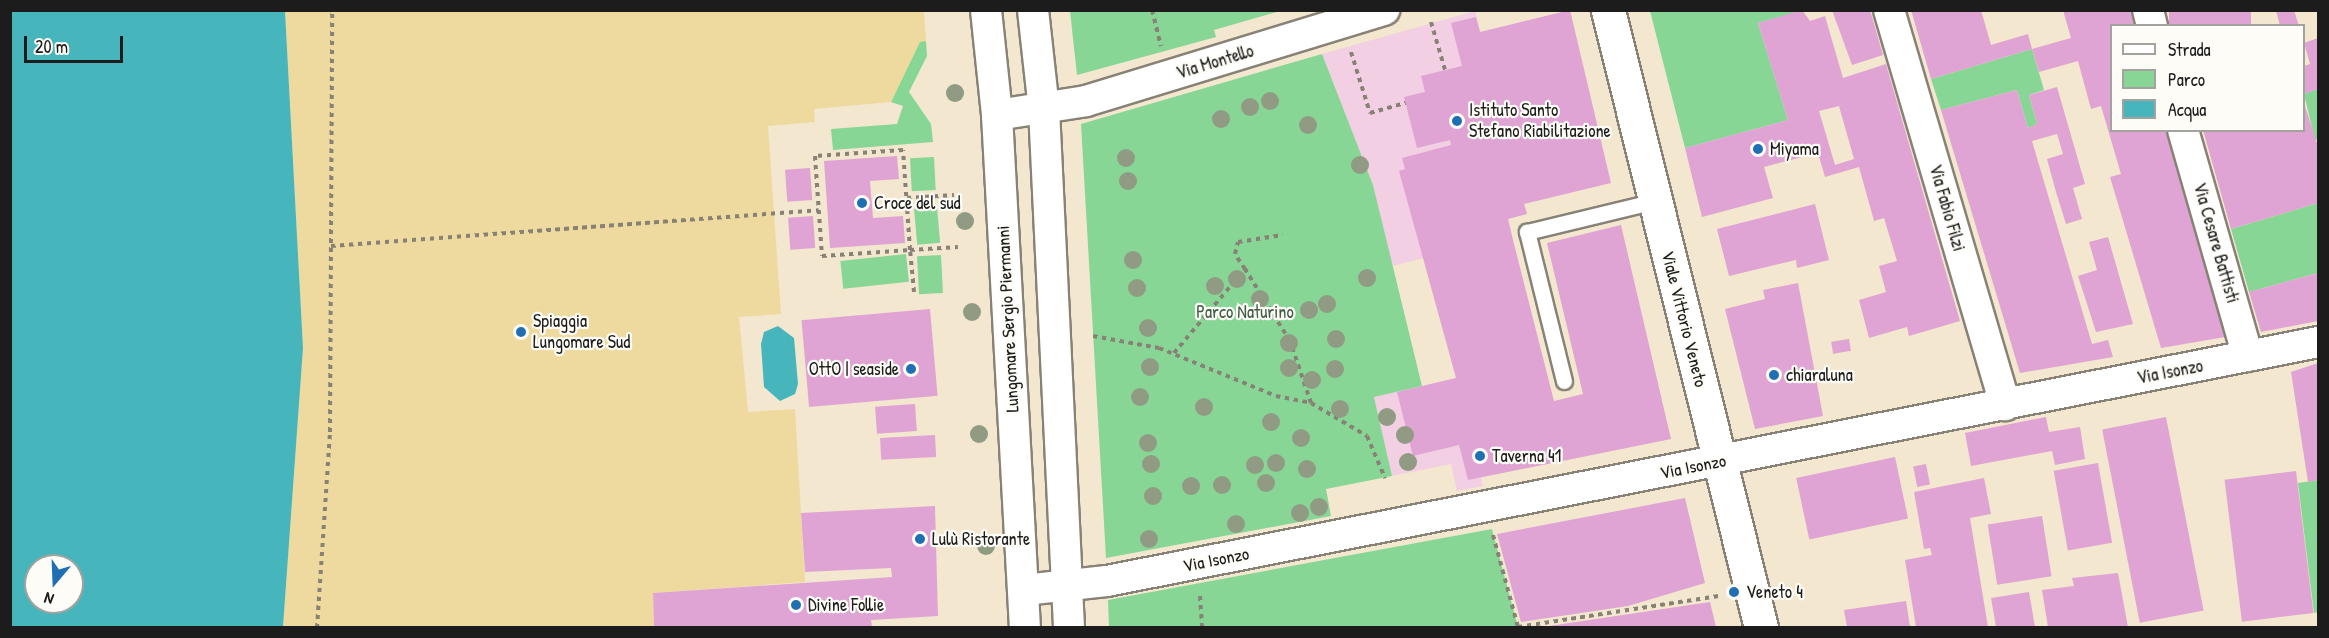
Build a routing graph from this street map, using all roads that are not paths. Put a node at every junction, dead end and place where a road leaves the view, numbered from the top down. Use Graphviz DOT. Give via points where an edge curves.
graph roads {
  1 [pos="986,10"];
  2 [pos="1033,10"];
  3 [pos="1384,10"];
  4 [pos="1608,10"];
  5 [pos="1889,10"];
  6 [pos="1044,109"];
  7 [pos="997,115"];
  8 [pos="2184,132"];
  9 [pos="1655,201"];
  10 [pos="2319,342"];
  11 [pos="2248,356"];
  12 [pos="1564,381"];
  13 [pos="2005,405"];
  14 [pos="1720,462"];
  15 [pos="1068,587"];
  16 [pos="1024,590"];
  17 [pos="1025,627"];
  18 [pos="1069,627"];
  19 [pos="1761,627"];
  1 -- 7 [label="street, Lungomare Sergio Piermanni"];
  2 -- 6 [label="street"];
  3 -- 6 [label="street, Via Montello"];
  4 -- 9 [label="street, Viale Vittorio Veneto"];
  5 -- 13 [label="street, Via Fabio Filzi"];
  6 -- 7 [label="street, Via Montello"];
  6 -- 15 [label="street"];
  7 -- 16 [label="street, Lungomare Sergio Piermanni"];
  8 -- 11 [label="street, Via Cesare Battisti"];
  9 -- 12 [label="lane" via="1527,232"];
  9 -- 14 [label="street, Viale Vittorio Veneto"];
  10 -- 11 [label="street, Via Isonzo"];
  11 -- 13 [label="street, Via Isonzo"];
  13 -- 14 [label="street, Via Isonzo"];
  14 -- 15 [label="street, Via Isonzo"];
  14 -- 19 [label="street, Viale Vittorio Veneto"];
  15 -- 16 [label="street, Via Isonzo"];
  15 -- 18 [label="street"];
  16 -- 17 [label="street, Lungomare Sergio Piermanni"];
}
